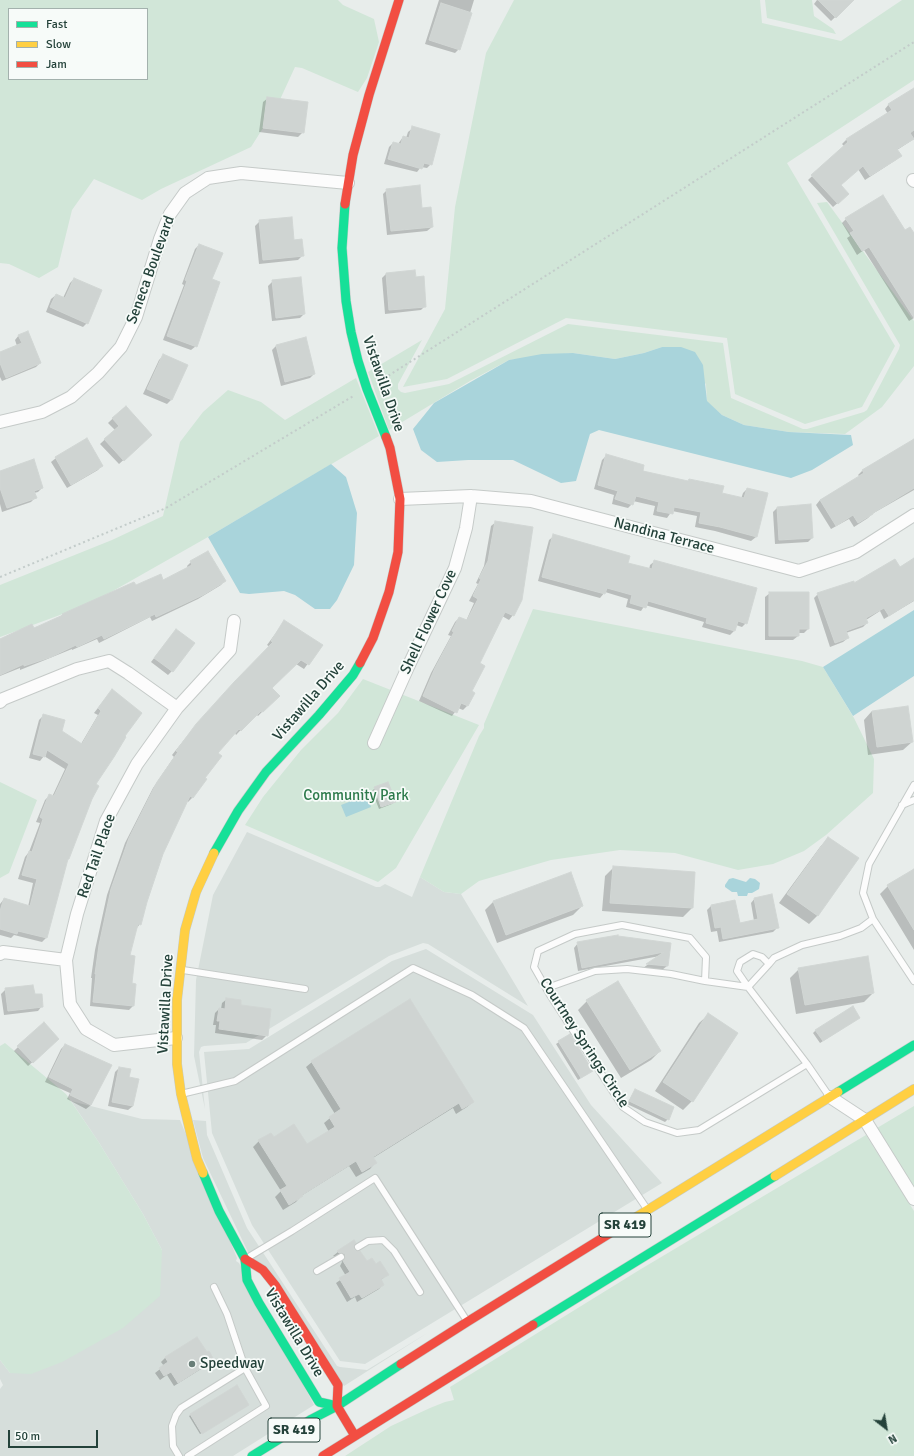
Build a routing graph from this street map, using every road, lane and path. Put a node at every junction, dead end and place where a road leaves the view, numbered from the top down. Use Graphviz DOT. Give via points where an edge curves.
graph roads {
  1 [pos="400,0"];
  2 [pos="914,42"];
  3 [pos="348,183"];
  4 [pos="374,384"];
  5 [pos="355,395"];
  6 [pos="0,422"];
  7 [pos="471,496"];
  8 [pos="400,499"];
  9 [pos="914,515"];
  10 [pos="0,578"];
  11 [pos="234,622"];
  12 [pos="0,702"];
  13 [pos="177,708"];
  14 [pos="374,743"];
  15 [pos="914,785"];
  16 [pos="914,800"];
  17 [pos="902,805"];
  18 [pos="873,919"];
  19 [pos="0,954"];
  20 [pos="66,960"];
  21 [pos="769,964"];
  22 [pos="181,969"];
  23 [pos="705,981"];
  24 [pos="914,982"];
  25 [pos="547,988"];
  26 [pos="748,988"];
  27 [pos="305,989"];
  28 [pos="176,1038"];
  29 [pos="914,1045"];
  30 [pos="807,1064"];
  31 [pos="914,1089"];
  32 [pos="181,1094"];
  33 [pos="830,1097"];
  34 [pos="864,1120"];
  35 [pos="914,1199"];
  36 [pos="648,1210"];
  37 [pos="358,1247"];
  38 [pos="341,1257"];
  39 [pos="245,1259"];
  40 [pos="317,1271"];
  41 [pos="214,1287"];
  42 [pos="420,1292"];
  43 [pos="468,1322"];
  44 [pos="245,1368"];
  45 [pos="337,1406"];
  46 [pos="355,1436"];
  47 [pos="179,1456"];
  48 [pos="188,1456"];
  49 [pos="252,1456"];
  50 [pos="323,1456"];
  1 -- 3 [label="street, Vistawilla Drive" via="365,110"];
  2 -- 4 [label="path"];
  3 -- 6 [label="street, Seneca Boulevard" via="241,173 208,178 185,193 170,214 136,317 121,347 98,373 71,397 42,412"];
  3 -- 8 [label="street, Vistawilla Drive" via="342,248 346,301 358,361 390,448"];
  5 -- 10 [label="path" via="166,508"];
  7 -- 8 [label="street, Nandina Terrace"];
  7 -- 9 [label="street, Nandina Terrace" via="531,501 799,571 856,552"];
  7 -- 14 [label="street, Shell Flower Cove" via="466,528 455,568"];
  8 -- 22 [label="street, Vistawilla Drive" via="398,552 389,592 373,638 353,675 266,772 238,810 210,859 196,892 185,930"];
  11 -- 13 [label="street, Red Tail Place" via="230,650"];
  12 -- 13 [label="street" via="77,669 109,661"];
  13 -- 20 [label="street, Red Tail Place" via="137,764 106,821 77,914"];
  15 -- 17 [label="lane"];
  16 -- 17 [label="lane"];
  17 -- 18 [label="lane" via="869,864 863,893"];
  18 -- 21 [label="lane" via="861,928 840,936 802,944 774,958"];
  18 -- 24 [label="lane"];
  19 -- 20 [label="street" via="3,952"];
  20 -- 28 [label="street, Red Tail Place" via="70,1004 86,1029 114,1045"];
  21 -- 26 [label="lane"];
  21 -- 26 [label="lane" via="762,957 753,954 740,962 737,971"];
  22 -- 27 [label="lane"];
  22 -- 28 [label="street, Vistawilla Drive"];
  23 -- 25 [label="lane" via="627,968 596,971"];
  23 -- 25 [label="lane, Courtney Springs Circle" via="706,958 690,938 622,925 575,934 538,951 534,967"];
  23 -- 26 [label="lane"];
  25 -- 30 [label="lane, Courtney Springs Circle" via="622,1107 645,1122 677,1133 699,1130"];
  26 -- 30 [label="lane"];
  28 -- 32 [label="street, Vistawilla Drive"];
  29 -- 33 [label="street, SR 419"];
  30 -- 33 [label="lane"];
  31 -- 34 [label="street, SR 419"];
  32 -- 36 [label="lane" via="235,1081 413,968 472,995 524,1028"];
  32 -- 39 [label="street, Vistawilla Drive" via="197,1159 218,1211"];
  33 -- 34 [label="street"];
  33 -- 36 [label="street, SR 419"];
  34 -- 35 [label="street"];
  34 -- 46 [label="street, SR 419"];
  36 -- 43 [label="street, SR 419"];
  37 -- 42 [label="lane" via="368,1241 383,1240 394,1251"];
  38 -- 40 [label="lane"];
  39 -- 43 [label="lane" via="375,1178"];
  39 -- 45 [label="street, Vistawilla Drive" via="264,1270 338,1385"];
  39 -- 45 [label="street, Vistawilla Drive" via="248,1280 259,1303 319,1402"];
  41 -- 44 [label="lane" via="227,1314"];
  43 -- 45 [label="street, SR 419"];
  44 -- 47 [label="lane" via="181,1408 172,1426 173,1446"];
  44 -- 48 [label="lane" via="266,1406"];
  45 -- 46 [label="street"];
  45 -- 49 [label="street, SR 419"];
  46 -- 50 [label="street, SR 419"];
}
